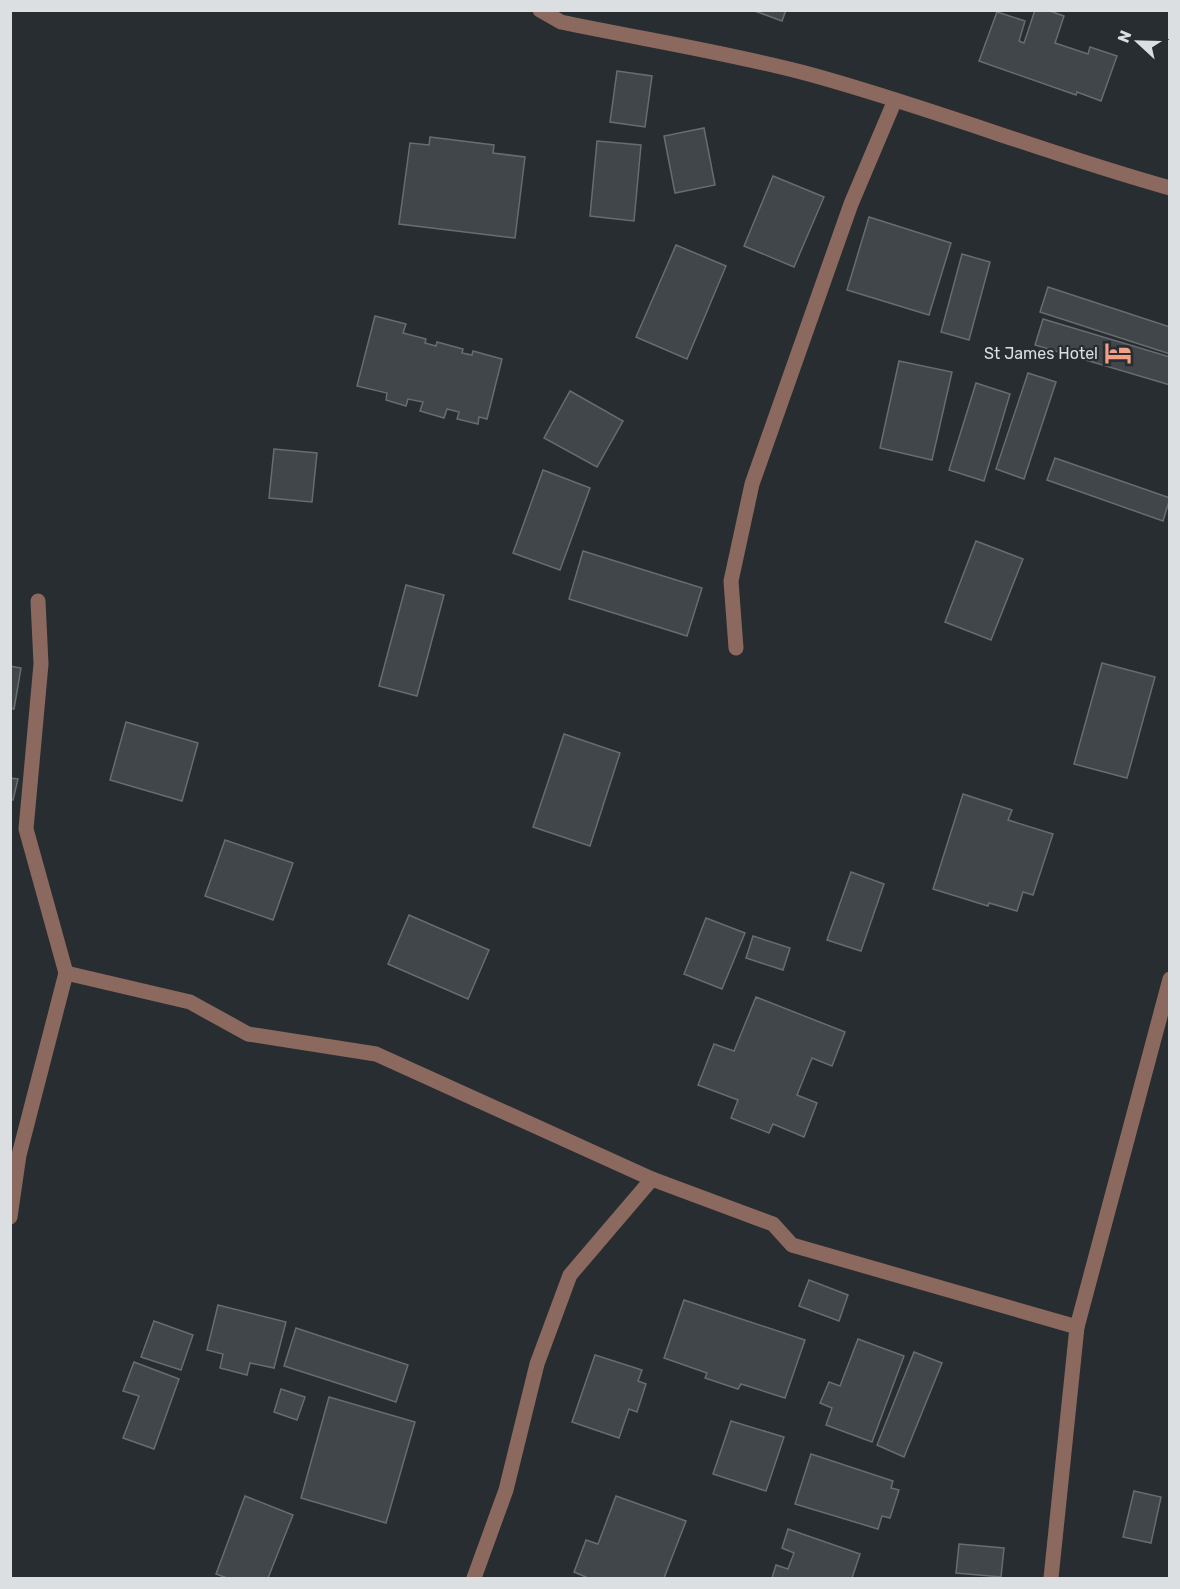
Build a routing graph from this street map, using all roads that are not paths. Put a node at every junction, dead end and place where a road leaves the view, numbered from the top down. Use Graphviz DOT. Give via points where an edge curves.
graph roads {
  1 [pos="540,10"];
  2 [pos="895,100"];
  3 [pos="1170,188"];
  4 [pos="39,601"];
  5 [pos="736,648"];
  6 [pos="66,973"];
  7 [pos="1170,979"];
  8 [pos="652,1179"];
  9 [pos="10,1217"];
  10 [pos="1077,1327"];
  11 [pos="474,1578"];
  12 [pos="1051,1578"];
  1 -- 2 [label="street" via="561,22 729,54"];
  2 -- 3 [label="street"];
  2 -- 5 [label="street" via="851,204 752,484 731,581"];
  4 -- 6 [label="street" via="41,664 26,830"];
  6 -- 8 [label="street" via="190,1002 248,1034 376,1054"];
  6 -- 9 [label="street" via="19,1155"];
  7 -- 10 [label="street"];
  8 -- 10 [label="street" via="773,1224 792,1245"];
  8 -- 11 [label="street" via="570,1275 537,1364 506,1490"];
  10 -- 12 [label="street"];
}
